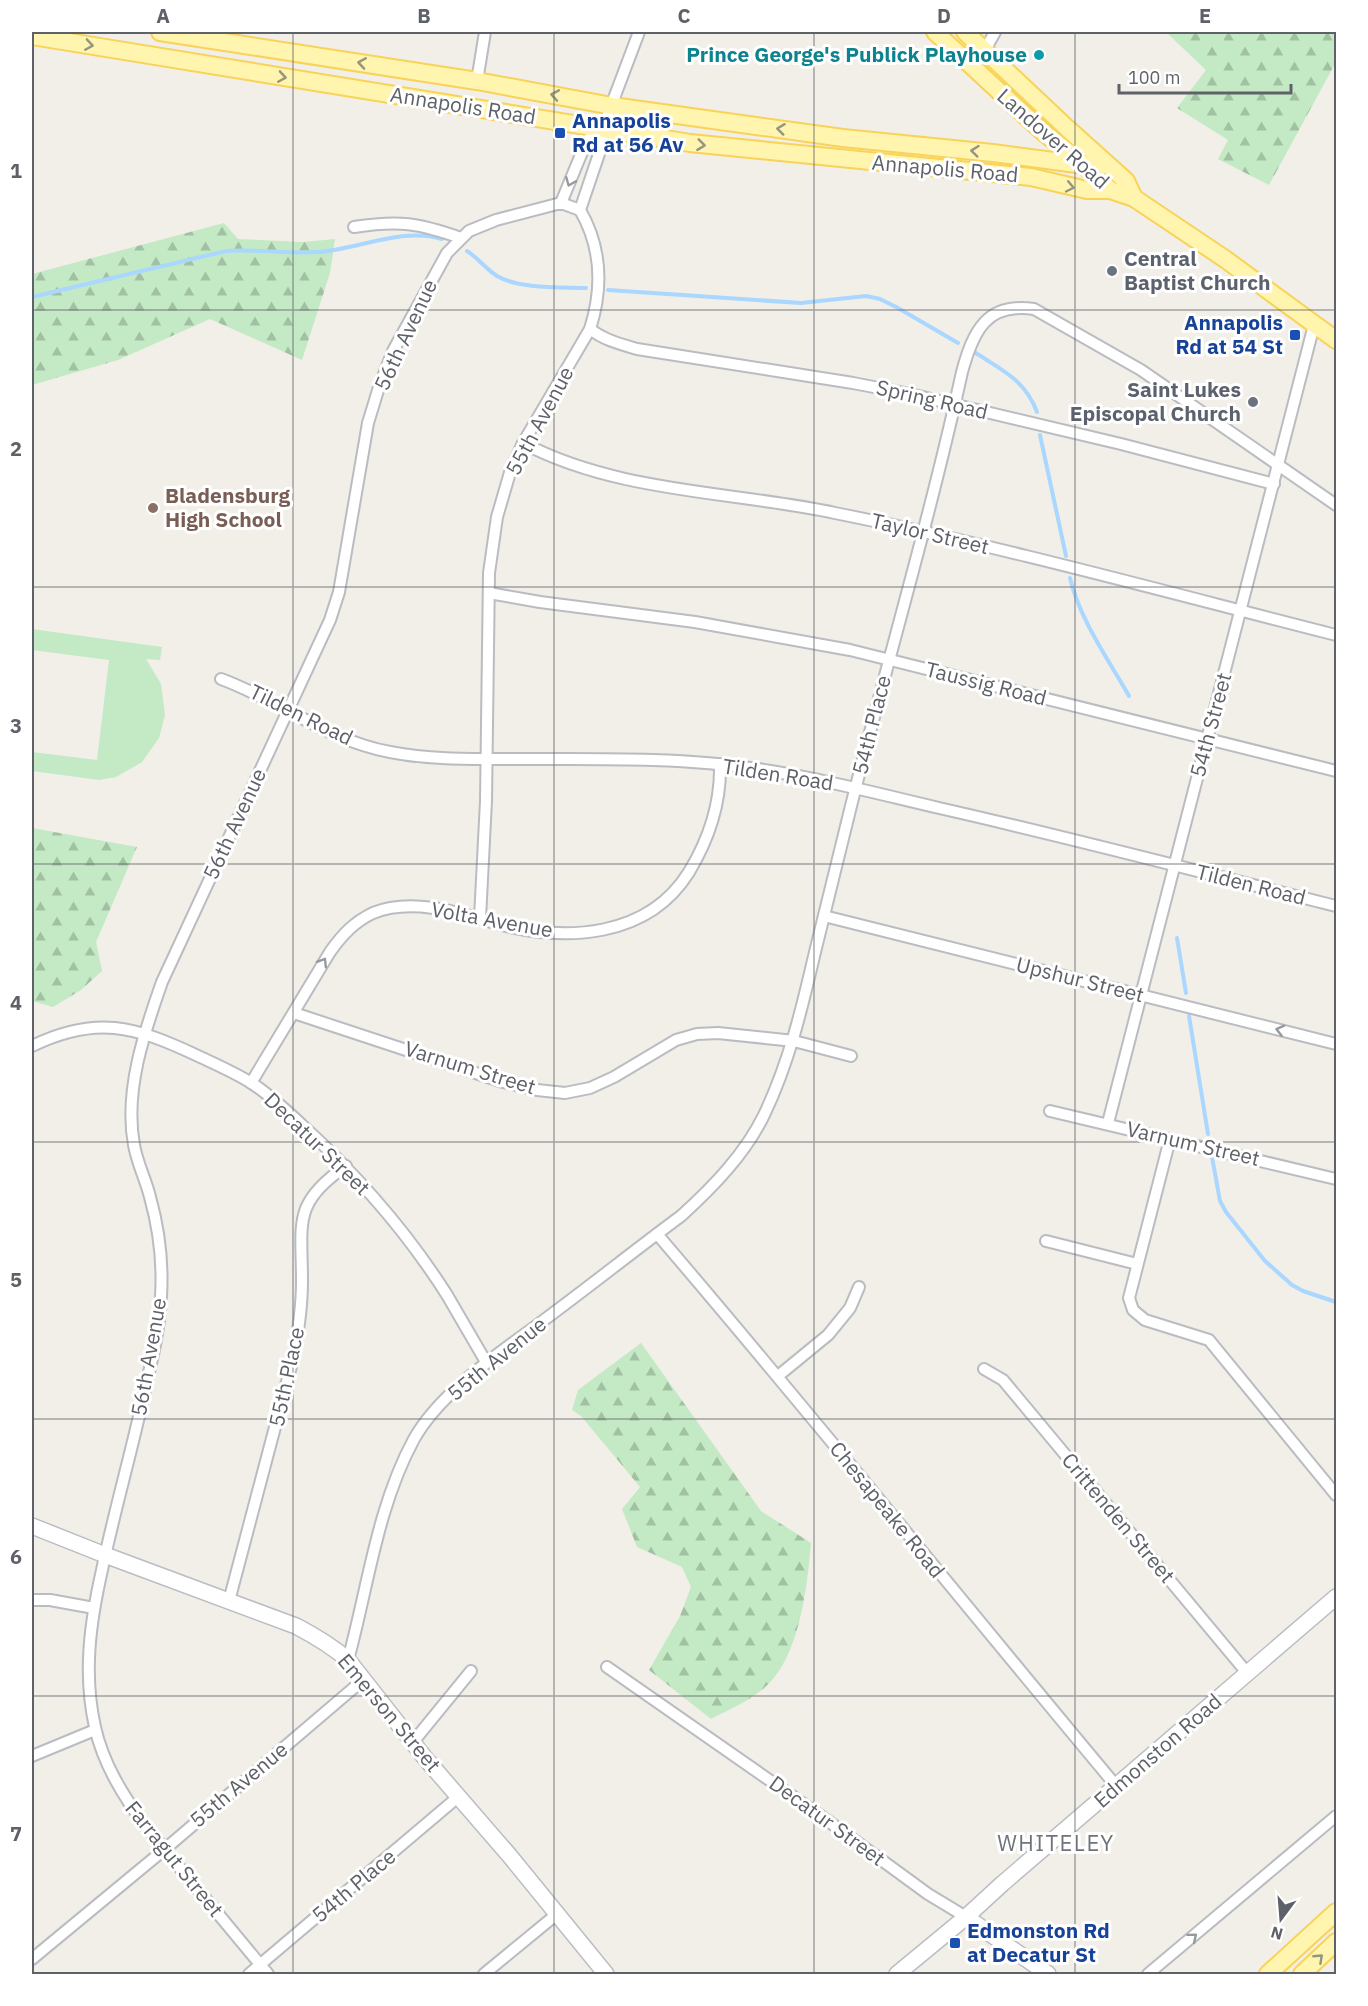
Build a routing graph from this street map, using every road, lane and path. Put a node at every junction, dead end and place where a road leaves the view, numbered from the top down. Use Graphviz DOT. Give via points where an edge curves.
graph roads {
  1 [pos="160,32"];
  2 [pos="485,32"];
  3 [pos="639,32"];
  4 [pos="935,32"];
  5 [pos="965,32"];
  6 [pos="995,32"];
  7 [pos="32,36"];
  8 [pos="985,51"];
  9 [pos="971,66"];
  10 [pos="477,81"];
  11 [pos="612,106"];
  12 [pos="602,130"];
  13 [pos="1043,132"];
  14 [pos="1033,159"];
  15 [pos="1084,165"];
  16 [pos="1107,165"];
  17 [pos="1110,190"];
  18 [pos="1134,198"];
  19 [pos="561,203"];
  20 [pos="580,210"];
  21 [pos="354,227"];
  22 [pos="461,238"];
  23 [pos="1314,325"];
  24 [pos="590,329"];
  25 [pos="1336,340"];
  26 [pos="954,404"];
  27 [pos="523,443"];
  28 [pos="1279,465"];
  29 [pos="1274,484"];
  30 [pos="1336,505"];
  31 [pos="923,531"];
  32 [pos="489,593"];
  33 [pos="1241,610"];
  34 [pos="1336,634"];
  35 [pos="889,658"];
  36 [pos="221,679"];
  37 [pos="289,711"];
  38 [pos="1208,739"];
  39 [pos="486,759"];
  40 [pos="720,764"];
  41 [pos="1336,771"];
  42 [pos="856,788"];
  43 [pos="1175,866"];
  44 [pos="1336,906"];
  45 [pos="824,916"];
  46 [pos="480,918"];
  47 [pos="1141,995"];
  48 [pos="294,1013"];
  49 [pos="145,1036"];
  50 [pos="794,1041"];
  51 [pos="1336,1044"];
  52 [pos="32,1046"];
  53 [pos="851,1056"];
  54 [pos="251,1083"];
  55 [pos="1050,1111"];
  56 [pos="1108,1124"];
  57 [pos="1170,1139"];
  58 [pos="346,1166"];
  59 [pos="1336,1179"];
  60 [pos="657,1234"];
  61 [pos="1046,1241"];
  62 [pos="1136,1268"];
  63 [pos="859,1287"];
  64 [pos="486,1362"];
  65 [pos="984,1369"];
  66 [pos="778,1376"];
  67 [pos="1336,1495"];
  68 [pos="32,1526"];
  69 [pos="105,1555"];
  70 [pos="1336,1597"];
  71 [pos="32,1600"];
  72 [pos="229,1601"];
  73 [pos="94,1608"];
  74 [pos="348,1660"];
  75 [pos="608,1667"];
  76 [pos="471,1671"];
  77 [pos="1248,1674"];
  78 [pos="363,1680"];
  79 [pos="95,1730"];
  80 [pos="412,1742"];
  81 [pos="32,1756"];
  82 [pos="1117,1787"];
  83 [pos="459,1797"];
  84 [pos="1336,1816"];
  85 [pos="165,1849"];
  86 [pos="1336,1912"];
  87 [pos="557,1914"];
  88 [pos="966,1917"];
  89 [pos="1336,1942"];
  90 [pos="32,1959"];
  91 [pos="260,1965"];
  92 [pos="249,1974"];
  93 [pos="268,1974"];
  94 [pos="484,1974"];
  95 [pos="606,1974"];
  96 [pos="897,1974"];
  97 [pos="1048,1974"];
  98 [pos="1148,1974"];
  99 [pos="1268,1974"];
  100 [pos="1302,1974"];
  10 -- 1 [label="main road, Annapolis Road, one-way"];
  2 -- 10 [label="street"];
  3 -- 11 [label="street"];
  4 -- 9 [label="main road, Landover Road"];
  5 -- 8 [label="main road, Landover Road"];
  6 -- 8 [label="street"];
  7 -- 12 [label="main road, Annapolis Road, one-way"];
  8 -- 9 [label="street"];
  8 -- 16 [label="main road, Landover Road"];
  9 -- 13 [label="main road, Landover Road"];
  11 -- 10 [label="main road, Annapolis Road, one-way"];
  11 -- 12 [label="street"];
  14 -- 11 [label="main road, Annapolis Road, one-way"];
  12 -- 17 [label="main road, Annapolis Road, one-way" via="726,148 1031,177 1087,190"];
  12 -- 19 [label="street, one-way" via="587,140"];
  12 -- 20 [label="street" via="603,142"];
  13 -- 14 [label="main road"];
  13 -- 15 [label="main road, Landover Road"];
  14 -- 15 [label="main road, Annapolis Road"];
  15 -- 16 [label="main road, Annapolis Road"];
  15 -- 17 [label="main road, Landover Road"];
  16 -- 18 [label="main road, Landover Road" via="1126,181"];
  17 -- 18 [label="main road, Landover Road"];
  18 -- 23 [label="main road"];
  19 -- 20 [label="street"];
  19 -- 22 [label="street, 56th Avenue" via="496,220"];
  20 -- 24 [label="street, 55th Avenue" via="594,240 600,278"];
  21 -- 22 [label="street" via="402,222"];
  22 -- 37 [label="street, 56th Avenue" via="429,283 379,387 368,423 339,592"];
  23 -- 25 [label="main road"];
  23 -- 28 [label="street, 54th Street"];
  24 -- 26 [label="street, Spring Road" via="614,343 637,349 853,383"];
  24 -- 27 [label="street, 55th Avenue"];
  26 -- 28 [label="street, 54th Place" via="969,347 979,328 1004,309 1034,309 1142,370"];
  26 -- 29 [label="street, Spring Road"];
  26 -- 31 [label="street, 54th Place"];
  27 -- 31 [label="street, Taylor Street" via="571,464 663,486 822,510"];
  27 -- 32 [label="street, 55th Avenue" via="497,517"];
  28 -- 29 [label="street, 54th Street"];
  28 -- 30 [label="street, 54th Place"];
  29 -- 33 [label="street, 54th Street"];
  31 -- 33 [label="street, Taylor Street"];
  31 -- 35 [label="street, 54th Place"];
  32 -- 35 [label="street, Taussig Road" via="733,628"];
  32 -- 39 [label="street, 55th Avenue"];
  33 -- 34 [label="street, Taylor Street"];
  33 -- 38 [label="street, 54th Street"];
  35 -- 38 [label="street, Taussig Road"];
  35 -- 42 [label="street, 54th Place"];
  36 -- 37 [label="street, Tilden Road"];
  37 -- 39 [label="street, Tilden Road" via="329,734 387,752"];
  37 -- 49 [label="street, 56th Avenue" via="176,951"];
  38 -- 41 [label="street, Taussig Road"];
  38 -- 43 [label="street, 54th Street"];
  39 -- 40 [label="street, Tilden Road"];
  39 -- 46 [label="street, 55th Avenue"];
  40 -- 42 [label="street, Tilden Road"];
  40 -- 46 [label="street, Volta Avenue" via="715,810 702,848 680,884 658,907 618,926 576,933 540,932"];
  42 -- 43 [label="street, Tilden Road"];
  42 -- 45 [label="street, 54th Place"];
  43 -- 44 [label="street, Tilden Road"];
  43 -- 47 [label="street, 54th Street"];
  45 -- 47 [label="street, Upshur Street"];
  45 -- 50 [label="street, 54th Place"];
  48 -- 46 [label="street, Volta Avenue, one-way" via="310,982 344,933 357,922 397,907 420,907"];
  51 -- 47 [label="street, Upshur Street, one-way"];
  47 -- 56 [label="street, 54th Street"];
  48 -- 50 [label="street, Varnum Street" via="503,1082 565,1092 598,1085 676,1040 698,1034"];
  48 -- 54 [label="street, Volta Avenue"];
  49 -- 52 [label="street, Decatur Street" via="127,1029 90,1026"];
  49 -- 54 [label="street, Decatur Street" via="181,1048"];
  49 -- 69 [label="street, 56th Avenue" via="133,1087 131,1118 136,1156 157,1224 161,1296 158,1331"];
  50 -- 53 [label="street, Varnum Street"];
  50 -- 60 [label="street, 54th Place" via="763,1118 745,1146 701,1198"];
  54 -- 58 [label="street, Decatur Street"];
  55 -- 56 [label="street, Varnum Street"];
  56 -- 57 [label="street, Varnum Street"];
  57 -- 59 [label="street, Varnum Street"];
  57 -- 62 [label="street"];
  58 -- 64 [label="street, Decatur Street" via="413,1248"];
  58 -- 72 [label="street, 55th Place" via="316,1191 303,1215 302,1284 293,1359"];
  60 -- 64 [label="street, 55th Avenue"];
  60 -- 66 [label="street, Chesapeake Road"];
  61 -- 62 [label="street"];
  62 -- 67 [label="street" via="1129,1298 1133,1310 1155,1324 1209,1340"];
  63 -- 66 [label="street" via="850,1308 828,1335"];
  64 -- 74 [label="street, 55th Avenue" via="428,1419 407,1454 381,1527"];
  65 -- 77 [label="street, Crittenden Street" via="1003,1380"];
  66 -- 82 [label="street, Chesapeake Road"];
  68 -- 69 [label="street, Emerson Street"];
  69 -- 72 [label="street, Emerson Street"];
  69 -- 73 [label="street, Farragut Street"];
  70 -- 77 [label="street, Edmonston Road"];
  71 -- 73 [label="street"];
  72 -- 74 [label="street, Emerson Street" via="316,1636"];
  73 -- 79 [label="street, Farragut Street" via="88,1680"];
  74 -- 78 [label="street, Emerson Street"];
  75 -- 88 [label="street, Decatur Street"];
  76 -- 80 [label="street"];
  77 -- 82 [label="street, Edmonston Road"];
  78 -- 80 [label="street, Emerson Street"];
  78 -- 85 [label="street, 55th Avenue"];
  79 -- 81 [label="street"];
  79 -- 85 [label="street, Farragut Street" via="117,1783"];
  80 -- 83 [label="street, Emerson Street"];
  82 -- 88 [label="street, Edmonston Road"];
  83 -- 87 [label="street, Emerson Street"];
  83 -- 91 [label="street, 54th Place"];
  98 -- 84 [label="street, one-way"];
  85 -- 90 [label="street, 55th Avenue"];
  85 -- 91 [label="street, Farragut Street"];
  86 -- 99 [label="main road"];
  87 -- 94 [label="street"];
  87 -- 95 [label="street, Emerson Street"];
  88 -- 96 [label="street, Edmonston Road"];
  88 -- 97 [label="street, Decatur Street"];
  100 -- 89 [label="main road, one-way"];
  91 -- 92 [label="street, 54th Place"];
  91 -- 93 [label="street, Farragut Street"];
}
